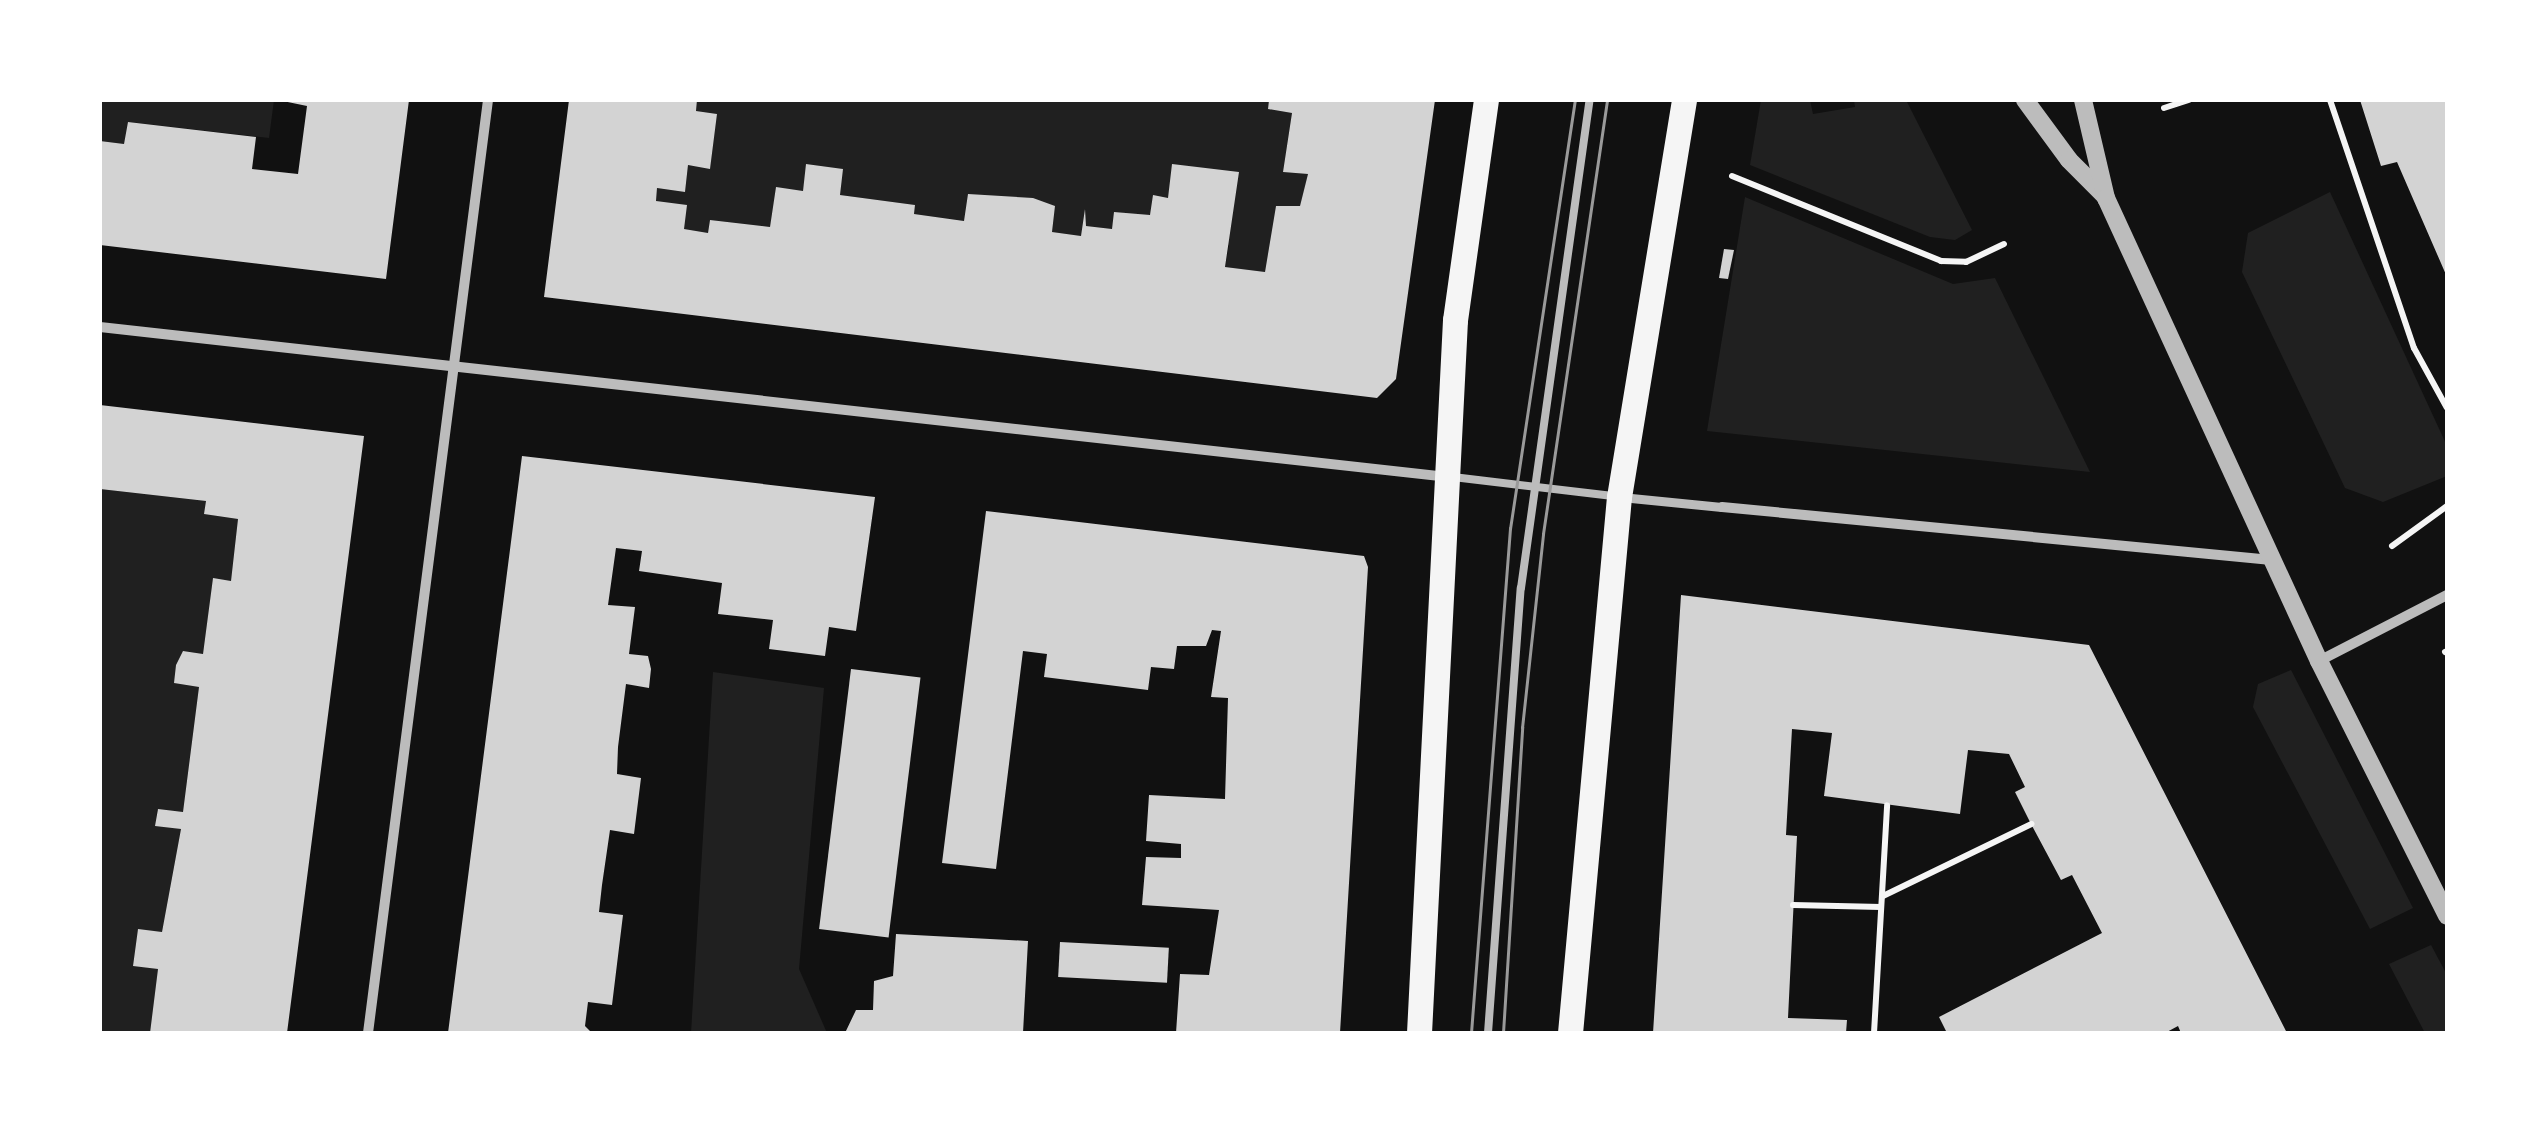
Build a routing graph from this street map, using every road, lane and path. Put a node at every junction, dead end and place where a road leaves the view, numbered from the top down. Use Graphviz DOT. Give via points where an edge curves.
graph roads {
  1 [pos="488,100"];
  2 [pos="1486,100"];
  3 [pos="1590,100"];
  4 [pos="1684,100"];
  5 [pos="2025,100"];
  6 [pos="2084,100"];
  7 [pos="2189,100"];
  8 [pos="2330,100"];
  9 [pos="2164,108"];
  10 [pos="1732,176"];
  11 [pos="2106,198"];
  12 [pos="2004,244"];
  13 [pos="100,328"];
  14 [pos="454,365"];
  15 [pos="2447,408"];
  16 [pos="1448,477"];
  17 [pos="1533,487"];
  18 [pos="1618,496"];
  19 [pos="2447,506"];
  20 [pos="1722,507"];
  21 [pos="2392,546"];
  22 [pos="2271,560"];
  23 [pos="2447,595"];
  24 [pos="2319,661"];
  25 [pos="1887,804"];
  26 [pos="2032,824"];
  27 [pos="1882,897"];
  28 [pos="1793,905"];
  29 [pos="1881,907"];
  30 [pos="2447,916"];
  31 [pos="368,1033"];
  32 [pos="1419,1033"];
  33 [pos="1488,1033"];
  34 [pos="1570,1033"];
  35 [pos="1874,1033"];
  1 -- 14 [label="street"];
  2 -- 16 [label="main road" via="1455,320"];
  3 -- 17 [label="lane"];
  4 -- 18 [label="main road"];
  5 -- 11 [label="street" via="2068,160"];
  6 -- 11 [label="street"];
  7 -- 9 [label="path"];
  8 -- 15 [label="path" via="2414,348"];
  10 -- 12 [label="path" via="1942,261 1966,262"];
  11 -- 22 [label="street"];
  13 -- 14 [label="street"];
  14 -- 16 [label="street"];
  14 -- 31 [label="street"];
  16 -- 17 [label="lane"];
  16 -- 32 [label="main road"];
  17 -- 18 [label="lane"];
  17 -- 33 [label="lane" via="1505,740"];
  18 -- 20 [label="street"];
  18 -- 34 [label="main road"];
  19 -- 21 [label="path"];
  20 -- 22 [label="street"];
  22 -- 24 [label="street"];
  23 -- 24 [label="street"];
  24 -- 30 [label="street"];
  25 -- 27 [label="path"];
  26 -- 27 [label="path"];
  27 -- 29 [label="path"];
  28 -- 29 [label="path"];
  29 -- 35 [label="path"];
}
